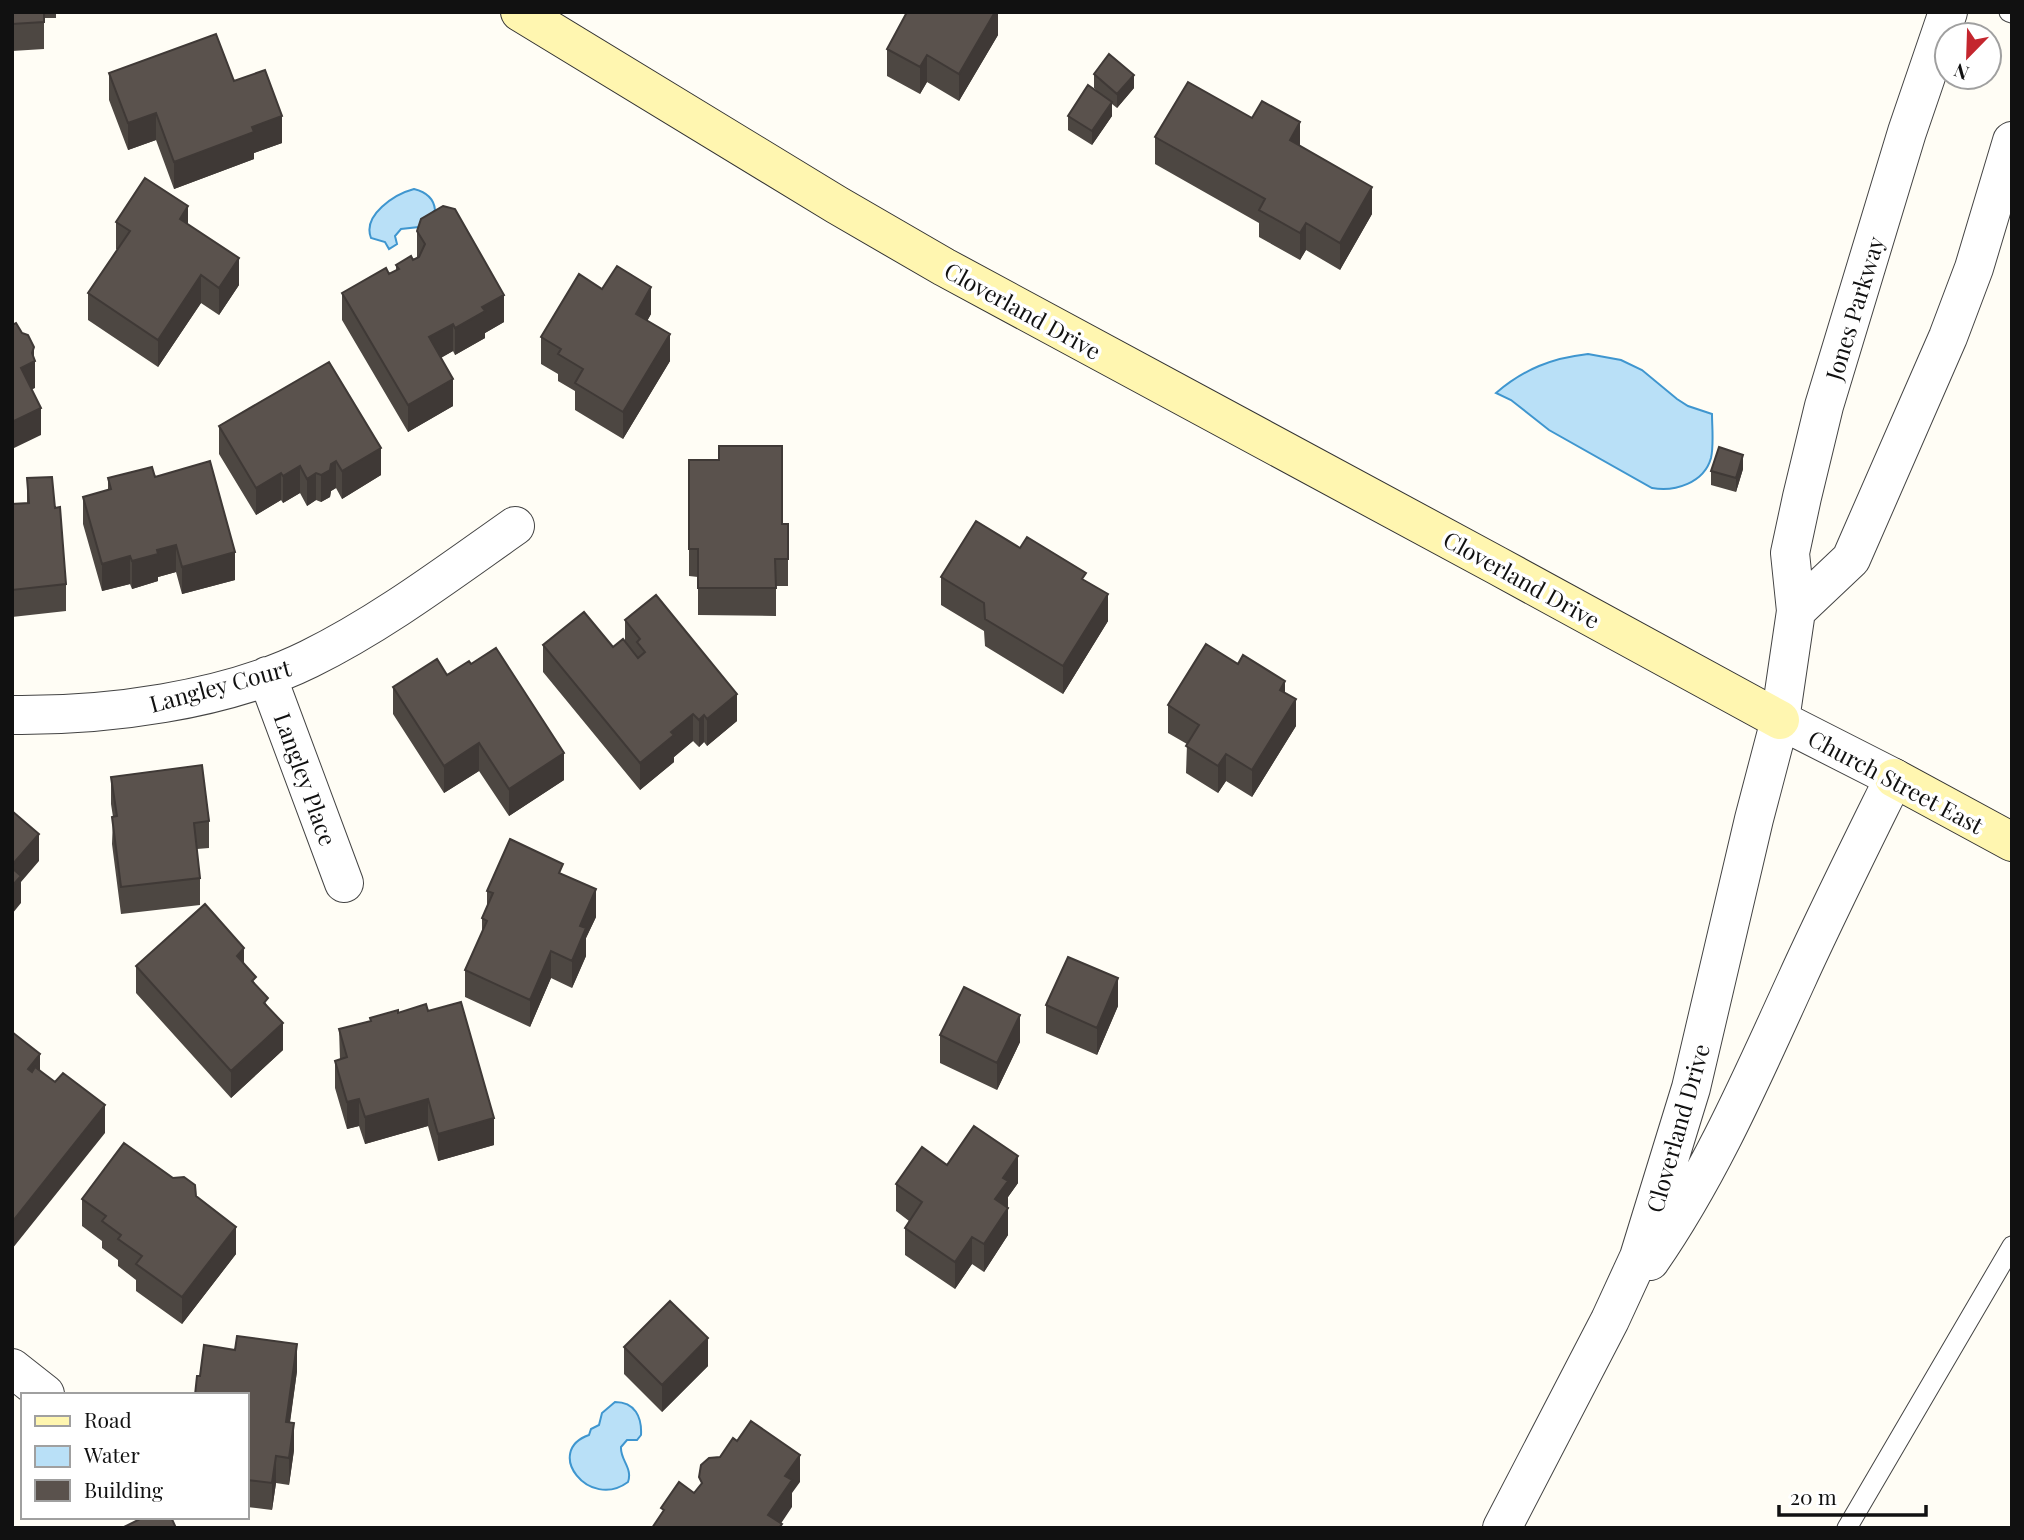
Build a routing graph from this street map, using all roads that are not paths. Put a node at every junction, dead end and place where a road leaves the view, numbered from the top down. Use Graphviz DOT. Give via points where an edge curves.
graph roads {
  1 [pos="520,12"];
  2 [pos="1948,12"];
  3 [pos="2012,141"];
  4 [pos="515,526"];
  5 [pos="1796,611"];
  6 [pos="267,676"];
  7 [pos="12,715"];
  8 [pos="1780,720"];
  9 [pos="1894,778"];
  10 [pos="2012,842"];
  11 [pos="344,883"];
  12 [pos="2012,1246"];
  13 [pos="1610,1320"];
  14 [pos="12,1368"];
  15 [pos="44,1393"];
  16 [pos="1502,1528"];
  17 [pos="1847,1528"];
  1 -- 8 [label="main road, Cloverland Drive" via="944,267"];
  2 -- 5 [label="street, Jones Parkway" via="1824,406 1790,553"];
  3 -- 5 [label="street" via="1961,302 1851,559"];
  4 -- 6 [label="street, Langley Court" via="350,638"];
  5 -- 8 [label="street, Jones Parkway"];
  6 -- 7 [label="street, Langley Court" via="139,706 79,715"];
  6 -- 11 [label="street, Langley Place"];
  8 -- 9 [label="street, Church Street East"];
  8 -- 13 [label="street, Cloverland Drive" via="1691,1088 1639,1257"];
  9 -- 10 [label="main road, Church Street East"];
  9 -- 13 [label="street" via="1734,1116 1682,1215"];
  12 -- 17 [label="lane"];
  13 -- 16 [label="street, Cloverland Drive"];
  14 -- 15 [label="street"];
}
